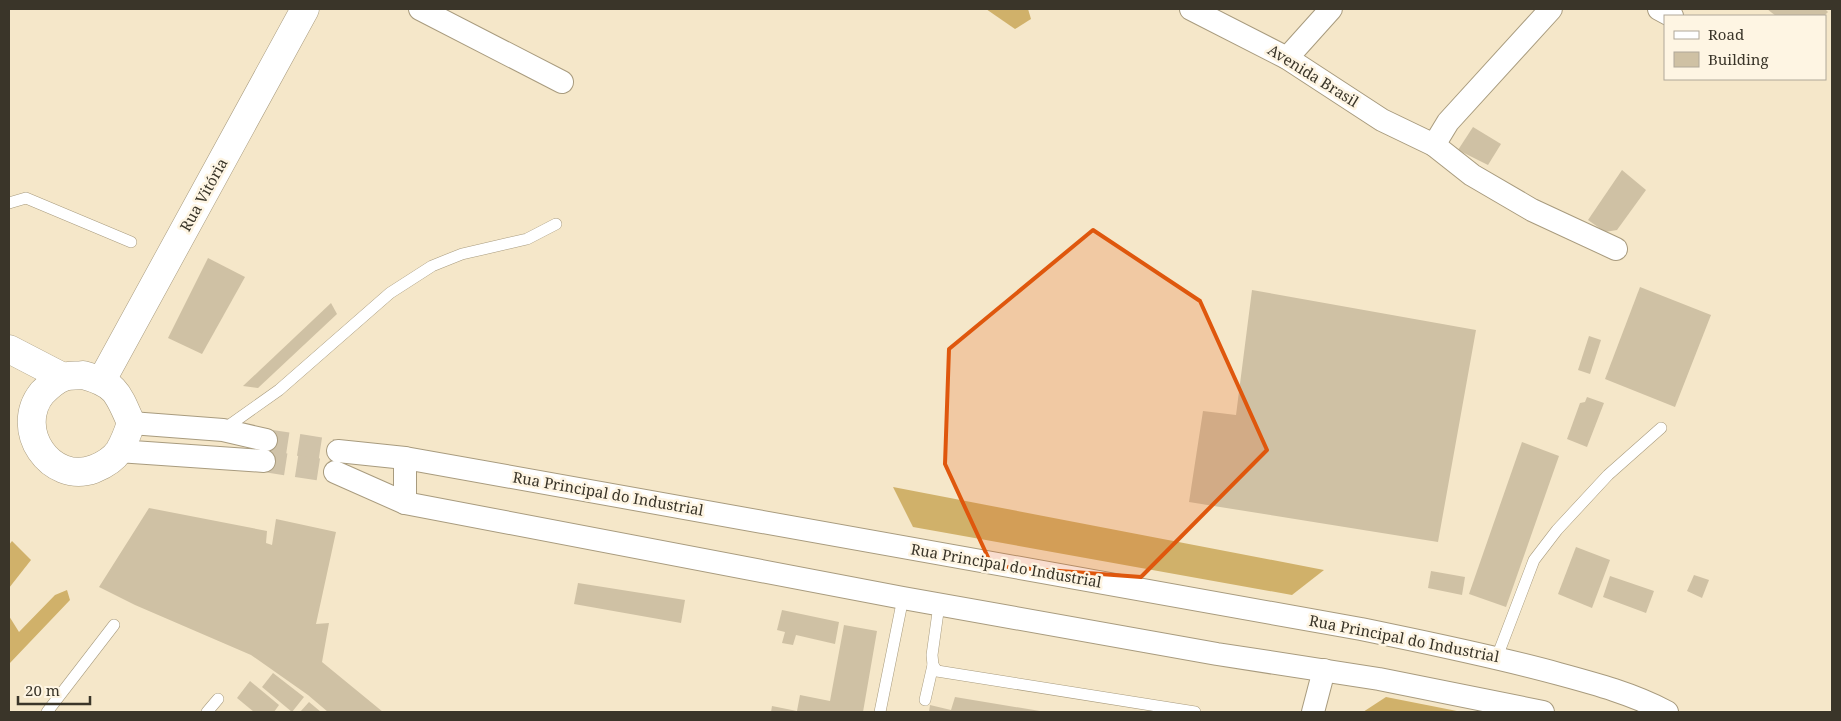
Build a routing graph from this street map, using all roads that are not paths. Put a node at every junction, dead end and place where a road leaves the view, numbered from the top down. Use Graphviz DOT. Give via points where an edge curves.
graph roads {
  1 [pos="305,9"];
  2 [pos="420,9"];
  3 [pos="1191,9"];
  4 [pos="1331,9"];
  5 [pos="1551,9"];
  6 [pos="1658,9"];
  7 [pos="1670,15"];
  8 [pos="1287,58"];
  9 [pos="562,82"];
  10 [pos="1434,145"];
  11 [pos="9,203"];
  12 [pos="556,224"];
  13 [pos="131,242"];
  14 [pos="1616,249"];
  15 [pos="9,349"];
  16 [pos="64,377"];
  17 [pos="102,380"];
  18 [pos="9,417"];
  19 [pos="131,423"];
  20 [pos="1661,428"];
  21 [pos="223,430"];
  22 [pos="32,431"];
  23 [pos="118,451"];
  24 [pos="405,458"];
  25 [pos="406,503"];
  26 [pos="903,598"];
  27 [pos="939,605"];
  28 [pos="114,625"];
  29 [pos="1497,657"];
  30 [pos="933,665"];
  31 [pos="1324,670"];
  32 [pos="218,699"];
  33 [pos="925,700"];
  34 [pos="47,712"];
  35 [pos="208,712"];
  36 [pos="880,712"];
  37 [pos="1195,712"];
  38 [pos="1313,712"];
  39 [pos="1543,712"];
  40 [pos="1667,712"];
  1 -- 17 [label="street, Rua Vitória"];
  2 -- 9 [label="street"];
  3 -- 8 [label="street, Avenida Brasil"];
  4 -- 8 [label="street"];
  5 -- 10 [label="street" via="1448,122"];
  6 -- 7 [label="street"];
  8 -- 10 [label="street, Avenida Brasil" via="1382,120"];
  10 -- 14 [label="street, Avenida Brasil" via="1472,175 1532,210"];
  11 -- 13 [label="lane" via="26,198"];
  12 -- 21 [label="lane" via="527,239 462,254 432,266 390,294 280,390"];
  15 -- 16 [label="street"];
  16 -- 17 [label="street" via="83,375"];
  16 -- 22 [label="street" via="48,386 37,400 31,417"];
  17 -- 19 [label="street" via="120,398"];
  18 -- 22 [label="street"];
  19 -- 21 [label="street"];
  19 -- 23 [label="street"];
  20 -- 29 [label="lane" via="1608,475 1534,560"];
  21 -- 23 [label="street" via="265,450"];
  22 -- 23 [label="street" via="38,449 52,463 68,470 87,471 105,465"];
  24 -- 25 [label="street"];
  24 -- 25 [label="street, Rua Principal do Industrial" via="336,461"];
  24 -- 29 [label="street, Rua Principal do Industrial" via="1361,629"];
  25 -- 26 [label="street, Rua Principal do Industrial"];
  26 -- 27 [label="street, Rua Principal do Industrial"];
  26 -- 36 [label="lane"];
  27 -- 30 [label="lane"];
  27 -- 31 [label="street, Rua Principal do Industrial" via="1208,653"];
  28 -- 34 [label="lane"];
  29 -- 40 [label="street, Rua Principal do Industrial" via="1604,687"];
  30 -- 33 [label="lane"];
  30 -- 37 [label="lane" via="937,671"];
  31 -- 38 [label="street"];
  31 -- 39 [label="street, Rua Principal do Industrial"];
  32 -- 35 [label="lane"];
}
